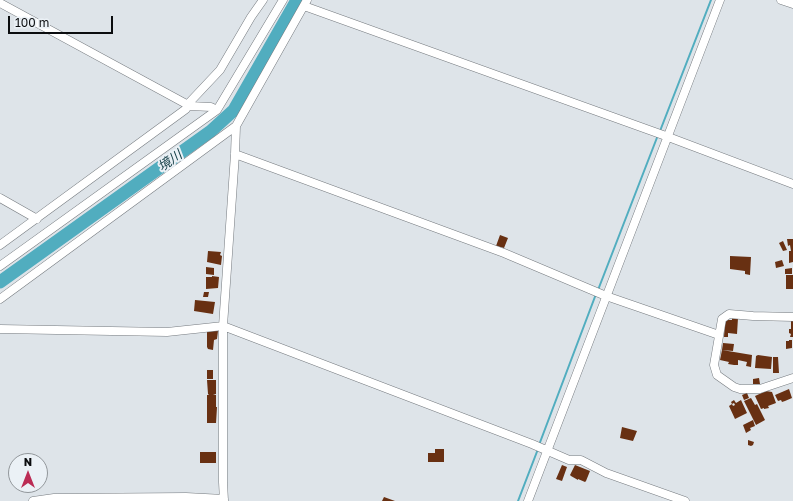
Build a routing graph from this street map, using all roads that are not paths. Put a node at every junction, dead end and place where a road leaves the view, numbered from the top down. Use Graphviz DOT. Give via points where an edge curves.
graph roads {
  1 [pos="263,0"];
  2 [pos="283,0"];
  3 [pos="720,0"];
  4 [pos="781,0"];
  5 [pos="0,3"];
  6 [pos="306,3"];
  7 [pos="793,4"];
  8 [pos="188,104"];
  9 [pos="217,110"];
  10 [pos="236,126"];
  11 [pos="665,136"];
  12 [pos="235,154"];
  13 [pos="793,184"];
  14 [pos="0,198"];
  15 [pos="37,218"];
  16 [pos="0,246"];
  17 [pos="0,266"];
  18 [pos="604,295"];
  19 [pos="0,299"];
  20 [pos="793,316"];
  21 [pos="223,326"];
  22 [pos="0,329"];
  23 [pos="719,335"];
  24 [pos="793,378"];
  25 [pos="545,450"];
  26 [pos="224,500"];
  27 [pos="33,501"];
  28 [pos="528,501"];
  29 [pos="686,501"];
  1 -- 8 [label="street" via="220,70"];
  2 -- 9 [label="street"];
  3 -- 11 [label="street"];
  4 -- 7 [label="street"];
  5 -- 8 [label="street"];
  6 -- 10 [label="street"];
  6 -- 11 [label="street"];
  8 -- 9 [label="street"];
  8 -- 15 [label="street" via="186,109"];
  9 -- 17 [label="street"];
  10 -- 12 [label="street"];
  10 -- 19 [label="street"];
  11 -- 13 [label="street"];
  11 -- 18 [label="street"];
  12 -- 18 [label="street" via="504,253"];
  12 -- 21 [label="street"];
  14 -- 15 [label="street"];
  15 -- 16 [label="street"];
  18 -- 23 [label="street"];
  18 -- 25 [label="street"];
  20 -- 23 [label="street" via="729,314 722,319"];
  21 -- 22 [label="street" via="167,332"];
  21 -- 25 [label="street"];
  21 -- 26 [label="street"];
  23 -- 24 [label="street" via="715,370 717,375 734,387 760,389"];
  25 -- 28 [label="street"];
  25 -- 29 [label="street" via="569,460 581,460 606,473"];
  26 -- 27 [label="street" via="186,497 62,498"];
}
